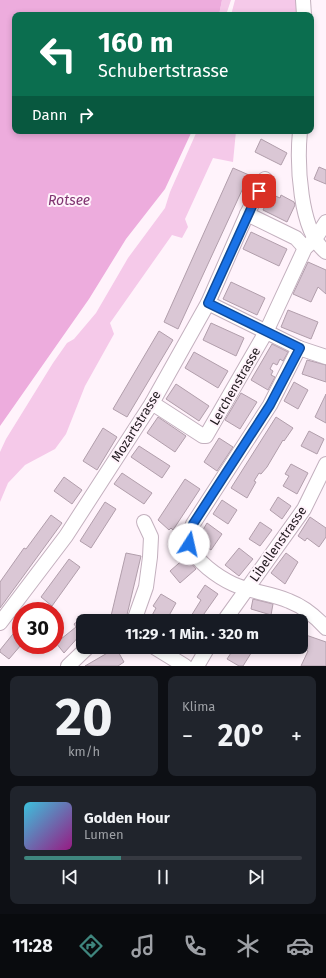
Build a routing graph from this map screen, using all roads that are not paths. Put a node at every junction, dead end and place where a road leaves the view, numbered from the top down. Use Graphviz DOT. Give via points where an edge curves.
graph roads {
  1 [pos="303,0"];
  2 [pos="304,12"];
  3 [pos="300,134"];
  4 [pos="265,179"];
  5 [pos="247,214"];
  6 [pos="326,222"];
  7 [pos="310,243"];
  8 [pos="326,252"];
  9 [pos="208,303"];
  10 [pos="266,332"];
  11 [pos="300,348"];
  12 [pos="326,357"];
  13 [pos="152,403"];
  14 [pos="326,464"];
  15 [pos="144,522"];
  16 [pos="247,588"];
  17 [pos="136,614"];
  18 [pos="229,614"];
  19 [pos="0,623"];
  20 [pos="326,628"];
  21 [pos="81,654"];
  22 [pos="166,654"];
  23 [pos="204,654"];
  24 [pos="68,666"];
  25 [pos="186,666"];
  26 [pos="197,666"];
  1 -- 2 [label="street"];
  3 -- 7 [label="street" via="299,165"];
  4 -- 5 [label="street, Mozartstrasse"];
  5 -- 7 [label="street"];
  5 -- 9 [label="street, Mozartstrasse"];
  6 -- 7 [label="street, Lerchenstrasse"];
  7 -- 8 [label="street"];
  7 -- 10 [label="street, Lerchenstrasse"];
  9 -- 10 [label="street"];
  9 -- 13 [label="street, Mozartstrasse"];
  10 -- 11 [label="street"];
  10 -- 13 [label="street, Lerchenstrasse" via="206,436"];
  11 -- 12 [label="street"];
  11 -- 16 [label="street" via="270,405 193,524 189,535 189,544 194,553 213,571 233,584"];
  13 -- 19 [label="street, Mozartstrasse" via="66,536"];
  14 -- 16 [label="street, Libellenstrasse" via="304,509"];
  15 -- 17 [label="street" via="151,537 150,557 146,587"];
  16 -- 18 [label="street, Libellenstrasse"];
  16 -- 20 [label="street" via="290,601 303,608"];
  21 -- 24 [label="street"];
  22 -- 25 [label="street"];
  23 -- 26 [label="street"];
}
